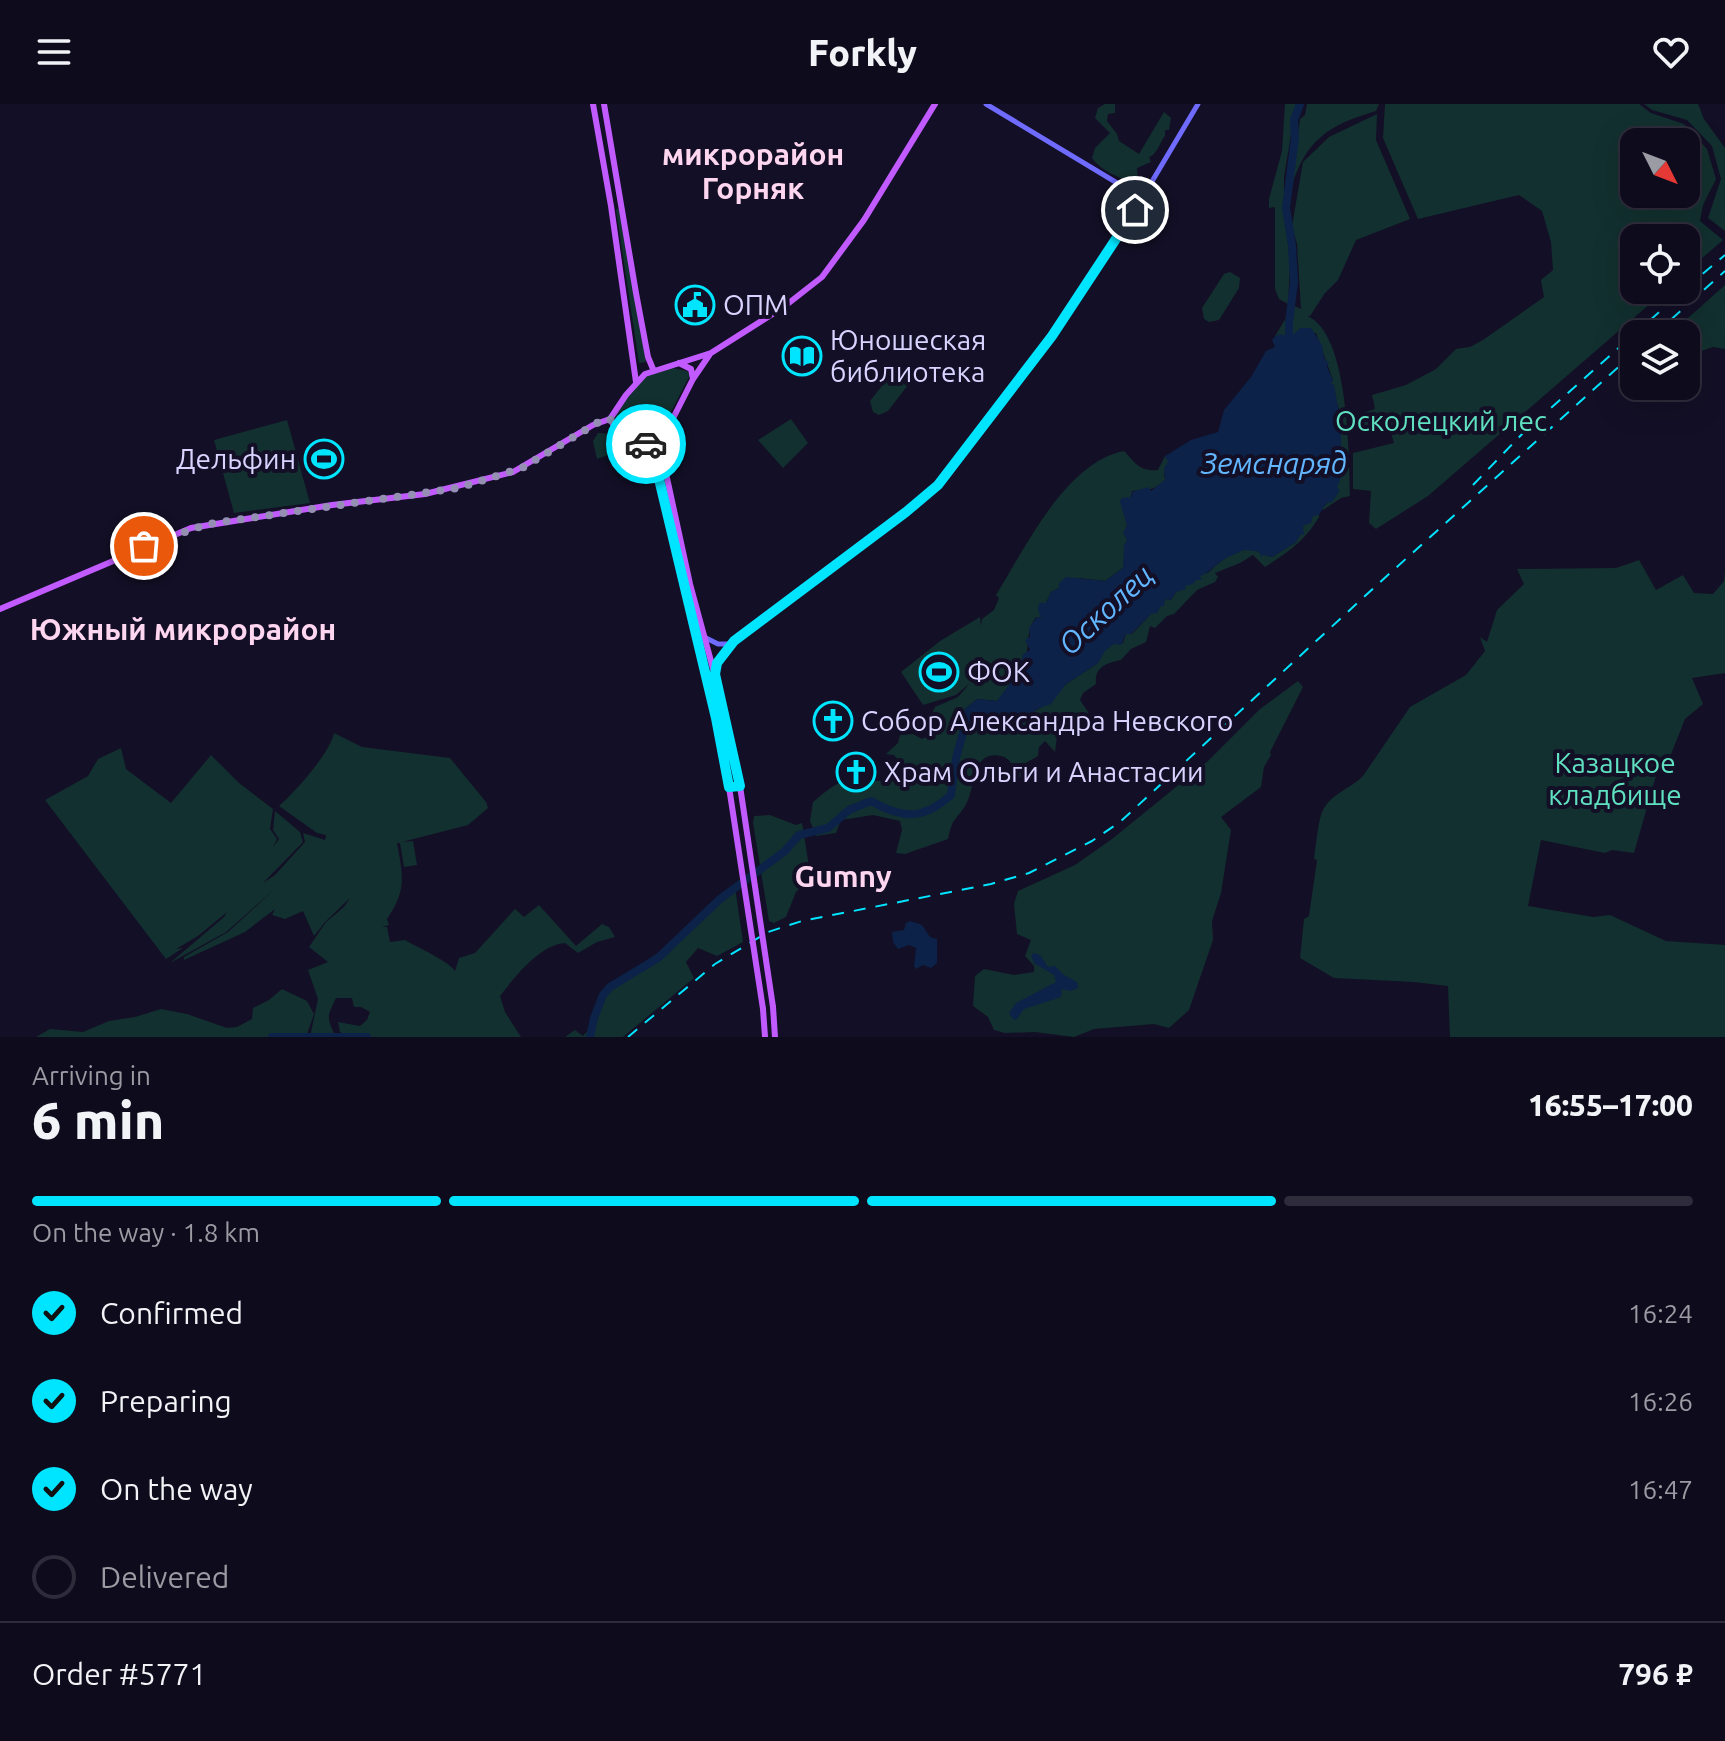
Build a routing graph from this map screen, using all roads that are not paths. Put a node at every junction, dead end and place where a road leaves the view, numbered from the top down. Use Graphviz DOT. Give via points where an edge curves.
graph roads {
  1 [pos="593,104"];
  2 [pos="604,104"];
  3 [pos="935,104"];
  4 [pos="986,104"];
  5 [pos="1198,104"];
  6 [pos="1142,198"];
  7 [pos="621,205"];
  8 [pos="611,206"];
  9 [pos="711,353"];
  10 [pos="679,363"];
  11 [pos="653,369"];
  12 [pos="693,379"];
  13 [pos="636,382"];
  14 [pos="610,419"];
  15 [pos="663,438"];
  16 [pos="645,444"];
  17 [pos="0,609"];
  18 [pos="704,636"];
  19 [pos="731,644"];
  20 [pos="715,674"];
  21 [pos="740,786"];
  22 [pos="729,787"];
  23 [pos="765,1037"];
  24 [pos="775,1037"];
  1 -- 8 [label="main road"];
  2 -- 7 [label="main road"];
  3 -- 9 [label="main road" via="822,277"];
  4 -- 6 [label="main road"];
  5 -- 6 [label="main road"];
  6 -- 19 [label="main road" via="1052,336 938,485"];
  7 -- 8 [label="main road"];
  7 -- 11 [label="main road"];
  8 -- 13 [label="main road"];
  9 -- 10 [label="main road"];
  9 -- 12 [label="main road"];
  10 -- 11 [label="main road"];
  10 -- 12 [label="main road" via="691,369"];
  11 -- 13 [label="main road"];
  12 -- 15 [label="main road"];
  13 -- 14 [label="main road"];
  14 -- 16 [label="main road" via="617,431"];
  14 -- 17 [label="main road" via="516,471 425,494 191,528"];
  15 -- 16 [label="main road"];
  15 -- 18 [label="main road" via="662,455"];
  16 -- 22 [label="main road" via="654,458"];
  18 -- 19 [label="main road" via="712,643"];
  18 -- 20 [label="main road"];
  19 -- 20 [label="main road"];
  20 -- 21 [label="main road"];
  21 -- 22 [label="main road"];
  21 -- 24 [label="main road, bridge"];
  22 -- 23 [label="main road, bridge"];
}
